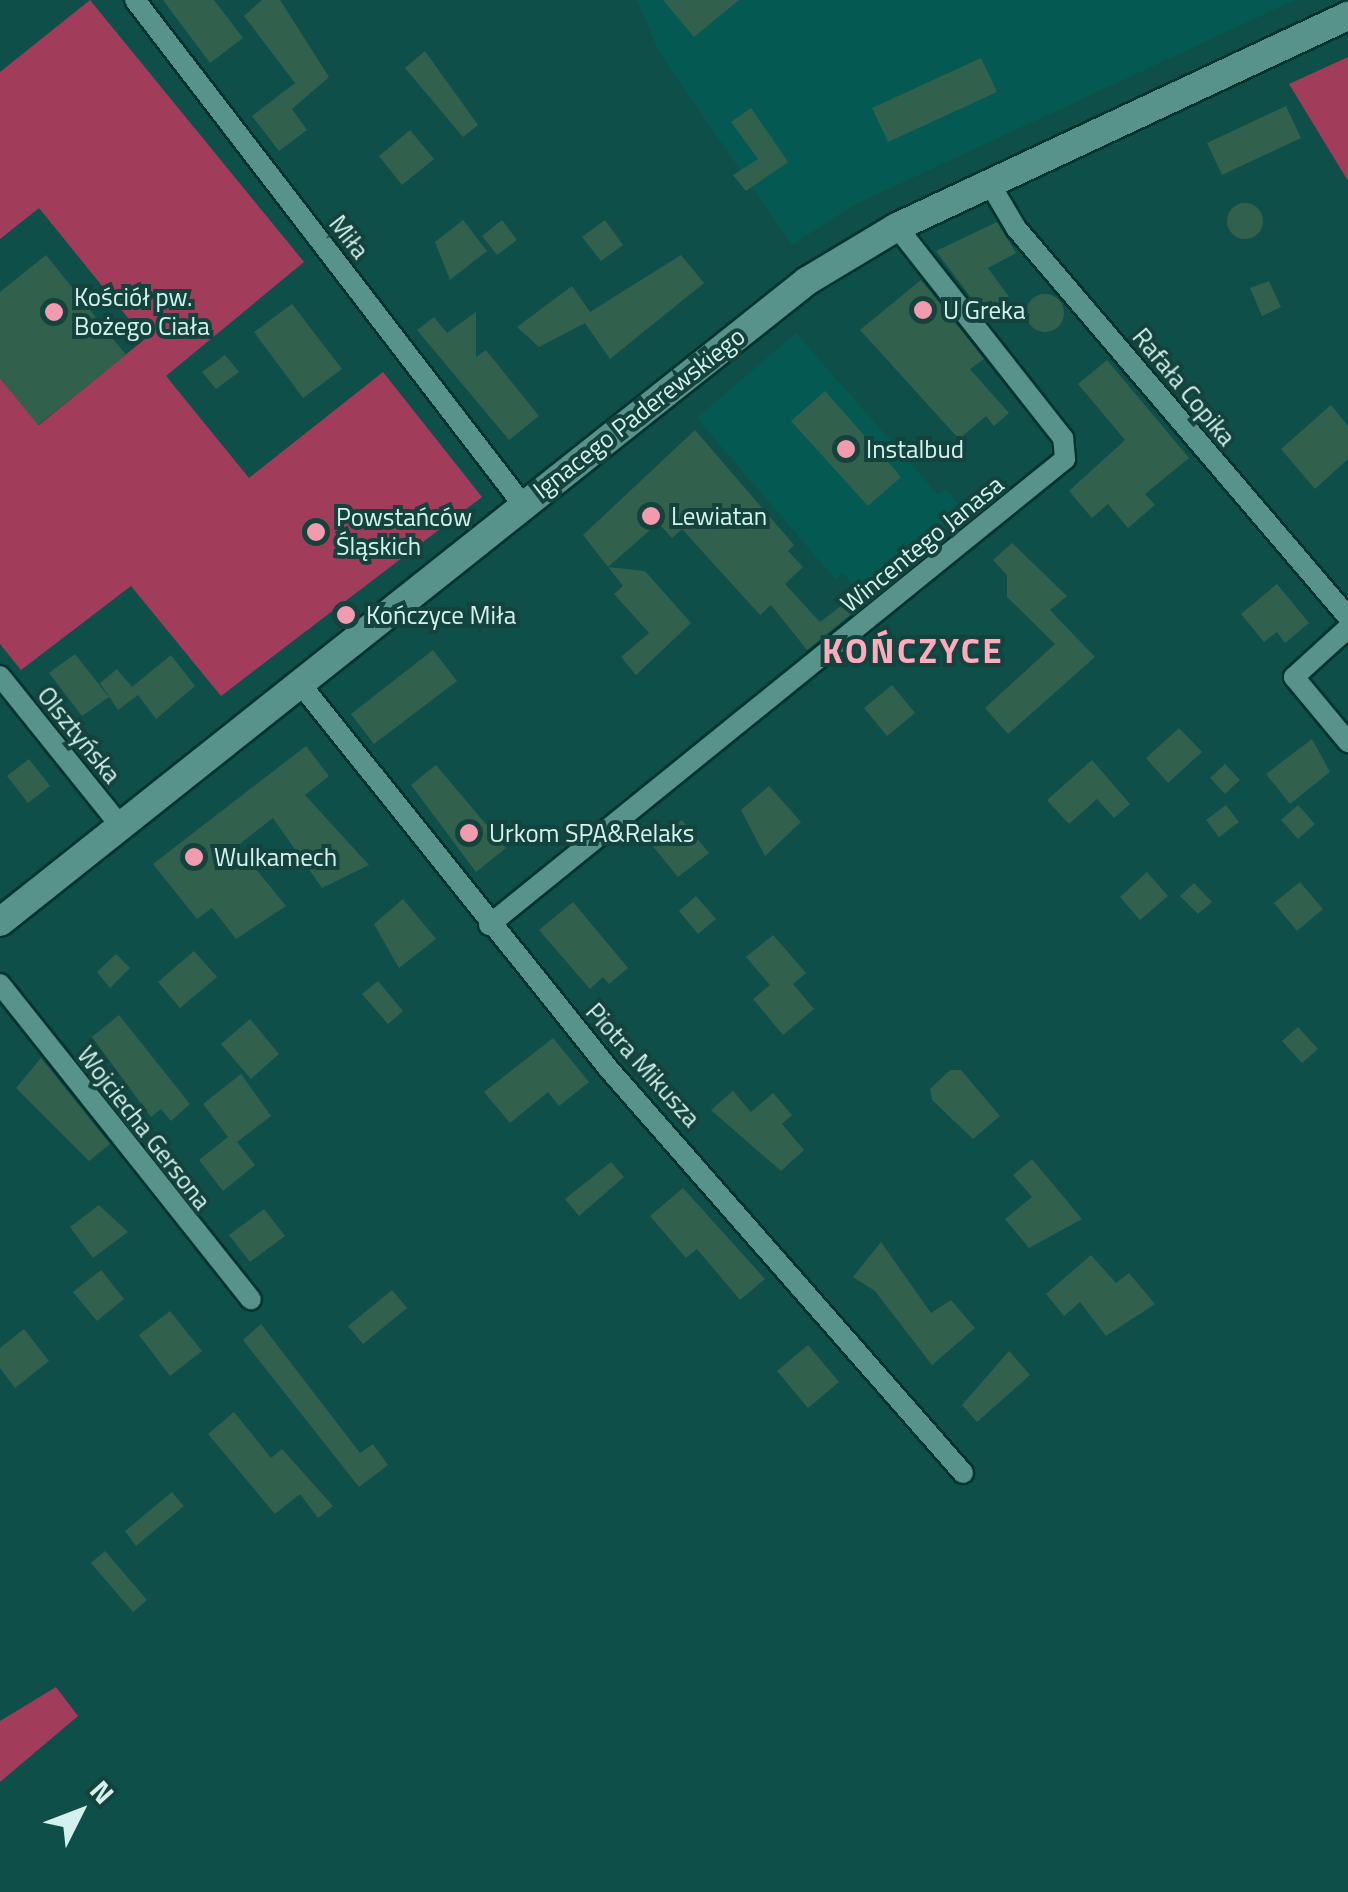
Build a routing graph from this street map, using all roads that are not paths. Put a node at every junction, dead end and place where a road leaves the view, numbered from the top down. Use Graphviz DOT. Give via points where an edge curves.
graph roads {
  1 [pos="135,0"];
  2 [pos="1348,16"];
  3 [pos="990,184"];
  4 [pos="897,227"];
  5 [pos="523,505"];
  6 [pos="1348,618"];
  7 [pos="1348,628"];
  8 [pos="0,676"];
  9 [pos="298,681"];
  10 [pos="1348,742"];
  11 [pos="120,825"];
  12 [pos="0,922"];
  13 [pos="490,925"];
  14 [pos="0,984"];
  15 [pos="251,1299"];
  16 [pos="962,1472"];
  1 -- 5 [label="street, Miła"];
  2 -- 3 [label="main road, Ignacego Paderewskiego"];
  3 -- 4 [label="main road, Ignacego Paderewskiego"];
  3 -- 6 [label="street, Rafała Copika" via="1016,228"];
  4 -- 5 [label="main road, Ignacego Paderewskiego" via="806,281"];
  4 -- 13 [label="street, Wincentego Janasa" via="1063,438 1065,459"];
  5 -- 9 [label="main road, Ignacego Paderewskiego"];
  7 -- 10 [label="street" via="1294,677"];
  8 -- 11 [label="street, Olsztyńska"];
  9 -- 11 [label="main road, Ignacego Paderewskiego"];
  9 -- 13 [label="street, Piotra Mikusza"];
  11 -- 12 [label="main road, Ignacego Paderewskiego"];
  13 -- 16 [label="street, Piotra Mikusza"];
  14 -- 15 [label="street, Wojciecha Gersona"];
}
